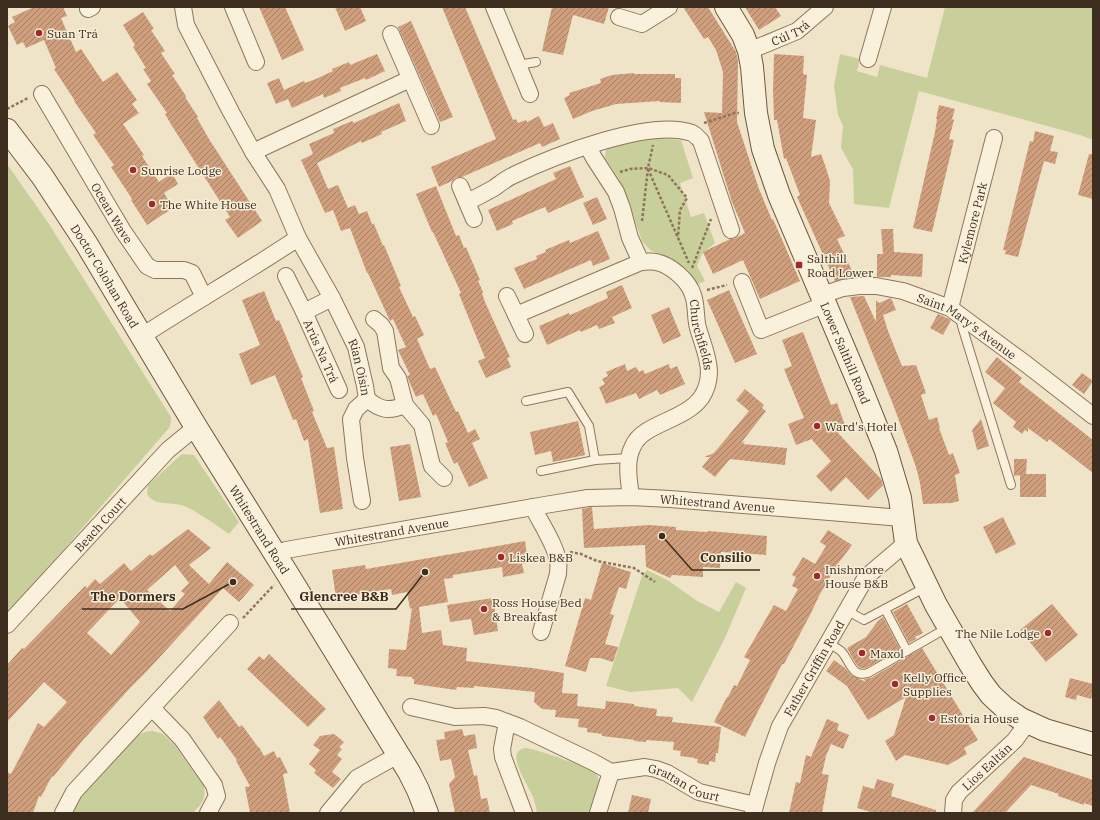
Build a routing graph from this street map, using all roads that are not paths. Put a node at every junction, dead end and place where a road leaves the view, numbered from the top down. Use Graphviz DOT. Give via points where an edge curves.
graph roads {
  1 [pos="184,7"];
  2 [pos="233,7"];
  3 [pos="494,7"];
  4 [pos="669,7"];
  5 [pos="726,7"];
  6 [pos="825,7"];
  7 [pos="883,7"];
  8 [pos="619,17"];
  9 [pos="391,34"];
  10 [pos="749,51"];
  11 [pos="868,60"];
  12 [pos="256,62"];
  13 [pos="536,62"];
  14 [pos="518,65"];
  15 [pos="410,79"];
  16 [pos="42,94"];
  17 [pos="530,94"];
  18 [pos="431,126"];
  19 [pos="7,130"];
  20 [pos="994,138"];
  21 [pos="588,147"];
  22 [pos="253,152"];
  23 [pos="460,186"];
  24 [pos="467,202"];
  25 [pos="474,220"];
  26 [pos="731,230"];
  27 [pos="298,238"];
  28 [pos="641,262"];
  29 [pos="286,276"];
  30 [pos="742,282"];
  31 [pos="507,296"];
  32 [pos="204,297"];
  33 [pos="332,298"];
  34 [pos="824,300"];
  35 [pos="304,312"];
  36 [pos="955,312"];
  37 [pos="516,315"];
  38 [pos="374,319"];
  39 [pos="525,334"];
  40 [pos="142,336"];
  41 [pos="339,390"];
  42 [pos="367,399"];
  43 [pos="526,401"];
  44 [pos="405,405"];
  45 [pos="1093,416"];
  46 [pos="196,427"];
  47 [pos="629,458"];
  48 [pos="595,460"];
  49 [pos="541,471"];
  50 [pos="444,478"];
  51 [pos="1011,485"];
  52 [pos="631,497"];
  53 [pos="362,502"];
  54 [pos="533,507"];
  55 [pos="902,518"];
  56 [pos="906,543"];
  57 [pos="275,554"];
  58 [pos="927,587"];
  59 [pos="885,609"];
  60 [pos="846,610"];
  61 [pos="230,623"];
  62 [pos="7,625"];
  63 [pos="948,627"];
  64 [pos="541,632"];
  65 [pos="828,643"];
  66 [pos="907,651"];
  67 [pos="411,707"];
  68 [pos="152,708"];
  69 [pos="507,722"];
  70 [pos="1028,722"];
  71 [pos="1093,744"];
  72 [pos="398,754"];
  73 [pos="611,772"];
  74 [pos="754,809"];
  75 [pos="63,813"];
  76 [pos="208,813"];
  77 [pos="328,813"];
  78 [pos="427,813"];
  79 [pos="524,813"];
  80 [pos="598,813"];
  81 [pos="953,813"];
  1 -- 22 [label="street" via="186,25"];
  2 -- 12 [label="street"];
  3 -- 14 [label="street"];
  4 -- 8 [label="street" via="642,24"];
  5 -- 10 [label="main road, Lower Salthill Road" via="744,35"];
  6 -- 10 [label="street, Cúl Trá" via="797,31"];
  7 -- 11 [label="street"];
  9 -- 15 [label="street"];
  10 -- 34 [label="main road, Lower Salthill Road" via="763,149 779,195"];
  13 -- 14 [label="lane"];
  14 -- 17 [label="street"];
  15 -- 18 [label="street"];
  15 -- 22 [label="street"];
  16 -- 32 [label="street, Ocean Wave" via="123,231 147,266 155,270 184,270 192,273"];
  19 -- 40 [label="main road, Doctor Colohan Road" via="42,176 86,243"];
  20 -- 36 [label="street, Kylemore Park"];
  21 -- 24 [label="street" via="515,174"];
  21 -- 26 [label="street" via="614,138 657,130 692,133 701,141"];
  21 -- 28 [label="street" via="616,192 630,238"];
  22 -- 27 [label="street" via="278,189"];
  23 -- 24 [label="street"];
  24 -- 25 [label="street"];
  27 -- 32 [label="street"];
  27 -- 33 [label="street"];
  28 -- 37 [label="street, Churchfields"];
  28 -- 47 [label="street, Churchfields" via="656,262 667,266 688,286 693,295 697,324 709,361 709,375 706,388 697,403 687,411 643,433 637,438"];
  29 -- 35 [label="street, Arús Na Trá"];
  30 -- 34 [label="street" via="761,330"];
  31 -- 37 [label="street"];
  32 -- 40 [label="street"];
  33 -- 35 [label="street, Arús Na Trá"];
  33 -- 42 [label="street, Rian Oisin" via="356,347"];
  34 -- 36 [label="street, Saint Mary's Avenue" via="843,288 876,286 903,292"];
  34 -- 55 [label="main road, Lower Salthill Road" via="886,451 896,483"];
  35 -- 41 [label="street, Arús Na Trá"];
  36 -- 45 [label="street, Saint Mary's Avenue"];
  36 -- 51 [label="lane" via="962,326"];
  37 -- 39 [label="street"];
  38 -- 44 [label="street" via="385,331 391,368 398,378"];
  40 -- 46 [label="main road, Doctor Colohan Road"];
  42 -- 44 [label="street, Rian Oisin" via="385,409"];
  42 -- 53 [label="street" via="356,409 351,419"];
  43 -- 48 [label="lane" via="568,392 589,426"];
  44 -- 50 [label="street" via="422,425 432,466"];
  46 -- 57 [label="main road, Whitestrand Road"];
  46 -- 62 [label="street, Beach Court" via="168,450"];
  47 -- 48 [label="lane"];
  47 -- 52 [label="street, Churchfields"];
  48 -- 49 [label="lane"];
  52 -- 54 [label="street, Whitestrand Avenue" via="588,498"];
  52 -- 55 [label="street, Whitestrand Avenue"];
  54 -- 57 [label="street, Whitestrand Avenue"];
  54 -- 64 [label="street" via="558,560 558,574"];
  55 -- 56 [label="main road, Lower Salthill Road"];
  56 -- 58 [label="main road, Lower Salthill Road"];
  56 -- 60 [label="street, Father Griffin Road" via="866,577"];
  57 -- 72 [label="main road, Whitestrand Road"];
  58 -- 59 [label="lane"];
  58 -- 63 [label="main road, Lower Salthill Road"];
  59 -- 60 [label="lane" via="864,620"];
  59 -- 66 [label="lane"];
  60 -- 65 [label="street, Father Griffin Road"];
  61 -- 68 [label="street"];
  63 -- 66 [label="lane"];
  63 -- 70 [label="main road, Lower Salthill Road" via="991,695 1005,708"];
  65 -- 66 [label="lane" via="841,652 859,674 868,673"];
  65 -- 74 [label="street, Father Griffin Road" via="780,726"];
  67 -- 69 [label="street" via="455,717 484,716"];
  68 -- 75 [label="street" via="74,792"];
  68 -- 76 [label="street" via="182,739 214,785 217,796"];
  69 -- 73 [label="street"];
  69 -- 79 [label="street" via="503,757"];
  70 -- 71 [label="main road, Lower Salthill Road" via="1045,730"];
  70 -- 81 [label="street, Lios Ealtán" via="1015,740 959,792 954,800"];
  72 -- 77 [label="street" via="357,778"];
  72 -- 78 [label="main road, Whitestrand Road" via="418,790"];
  73 -- 74 [label="street, Grattan Court" via="656,768 699,792"];
  73 -- 80 [label="street"];
}
